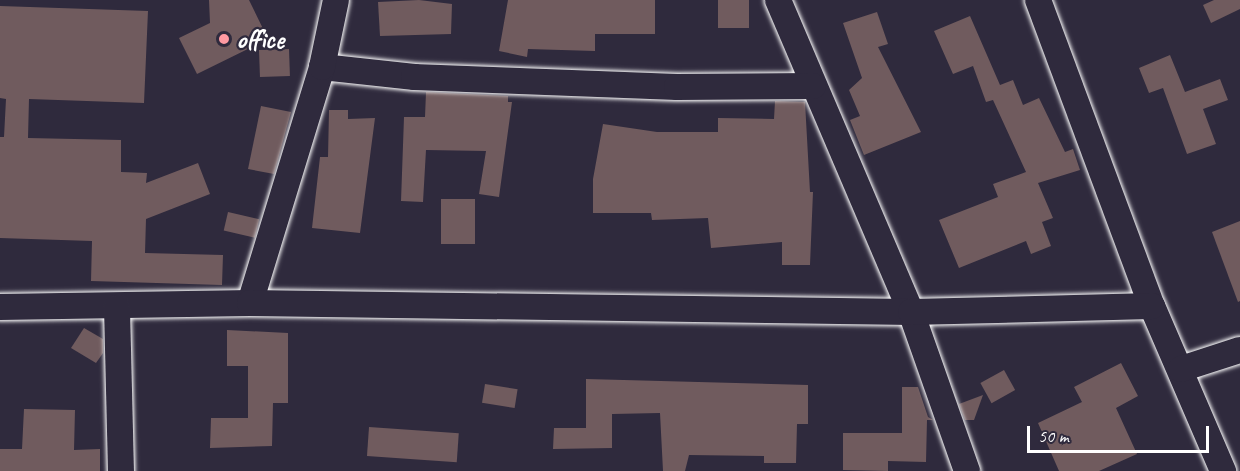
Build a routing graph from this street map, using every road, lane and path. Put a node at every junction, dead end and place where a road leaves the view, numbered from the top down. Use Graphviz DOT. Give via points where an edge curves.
graph roads {
  1 [pos="336,0"];
  2 [pos="778,0"];
  3 [pos="1038,0"];
  4 [pos="322,68"];
  5 [pos="813,86"];
  6 [pos="250,303"];
  7 [pos="1152,306"];
  8 [pos="0,307"];
  9 [pos="117,308"];
  10 [pos="911,312"];
  11 [pos="1240,350"];
  12 [pos="1181,369"];
  13 [pos="121,471"];
  14 [pos="967,471"];
  15 [pos="1222,471"];
  1 -- 4 [label="street"];
  2 -- 5 [label="street"];
  3 -- 7 [label="street"];
  4 -- 5 [label="street" via="414,77 666,87"];
  4 -- 6 [label="street"];
  5 -- 10 [label="street"];
  6 -- 9 [label="street"];
  6 -- 10 [label="street"];
  7 -- 10 [label="street"];
  7 -- 12 [label="street"];
  8 -- 9 [label="street"];
  9 -- 13 [label="street"];
  10 -- 14 [label="street"];
  11 -- 12 [label="street"];
  12 -- 15 [label="street"];
}
